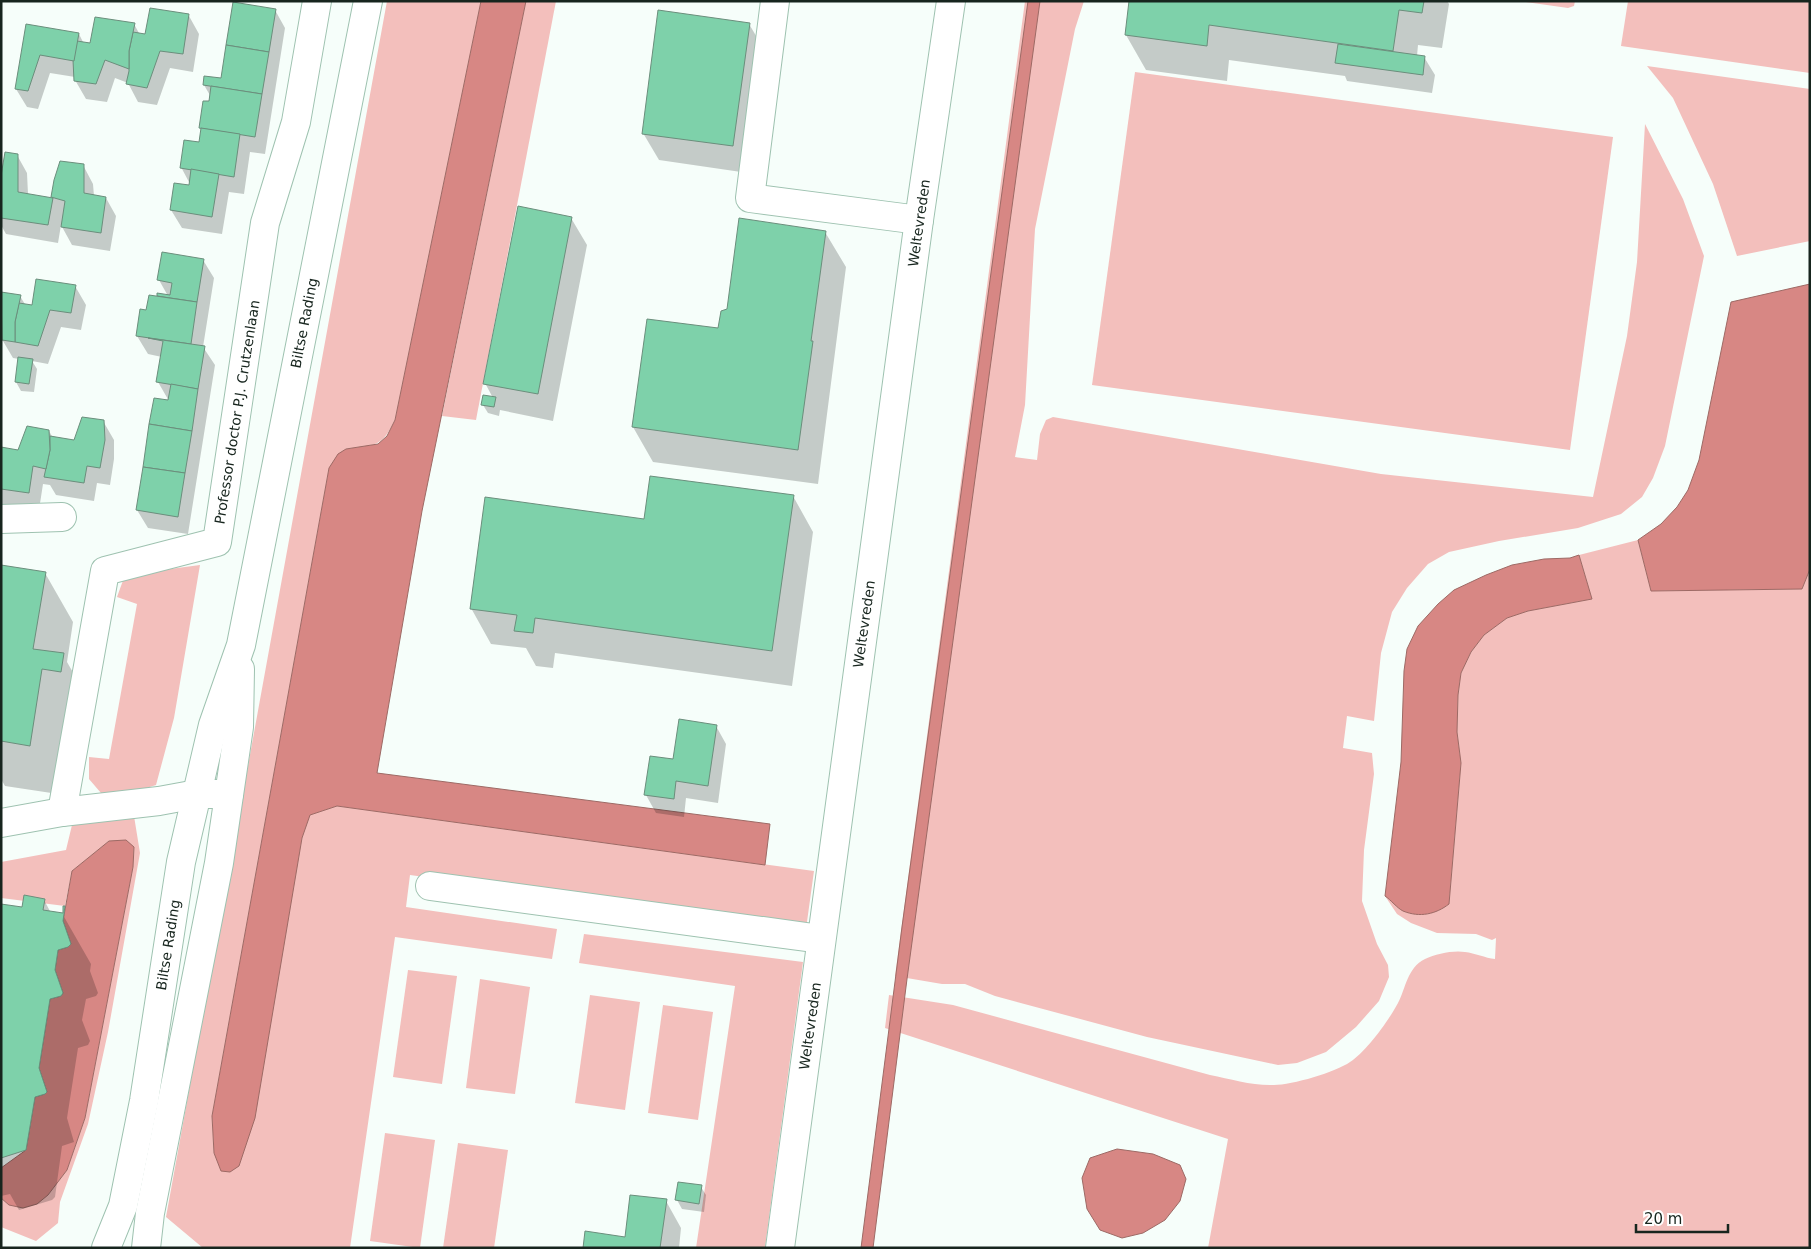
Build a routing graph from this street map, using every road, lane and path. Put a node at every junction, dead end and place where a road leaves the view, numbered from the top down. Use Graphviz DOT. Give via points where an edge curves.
graph roads {
  1 [pos="317,1"];
  2 [pos="368,1"];
  3 [pos="775,1"];
  4 [pos="951,1"];
  5 [pos="919,220"];
  6 [pos="62,517"];
  7 [pos="1,519"];
  8 [pos="241,645"];
  9 [pos="197,794"];
  10 [pos="229,794"];
  11 [pos="62,812"];
  12 [pos="1,823"];
  13 [pos="430,886"];
  14 [pos="821,939"];
  15 [pos="106,1248"];
  16 [pos="146,1248"];
  17 [pos="780,1248"];
  1 -- 11 [label="street, Professor doctor P.J. Crutzenlaan" via="296,122 265,223 217,542 105,571"];
  2 -- 8 [label="street, Biltse Rading"];
  3 -- 5 [label="street" via="750,198"];
  4 -- 5 [label="street, Weltevreden"];
  5 -- 14 [label="street, Weltevreden"];
  6 -- 7 [label="street"];
  8 -- 9 [label="street, Biltse Rading" via="213,725"];
  8 -- 10 [label="street, Biltse Rading" via="239,727"];
  9 -- 10 [label="street"];
  9 -- 11 [label="street"];
  9 -- 15 [label="street, Biltse Rading" via="181,862 142,1111 123,1206"];
  10 -- 16 [label="street, Biltse Rading"];
  11 -- 12 [label="street"];
  13 -- 14 [label="street"];
  14 -- 17 [label="street, Weltevreden"];
}
